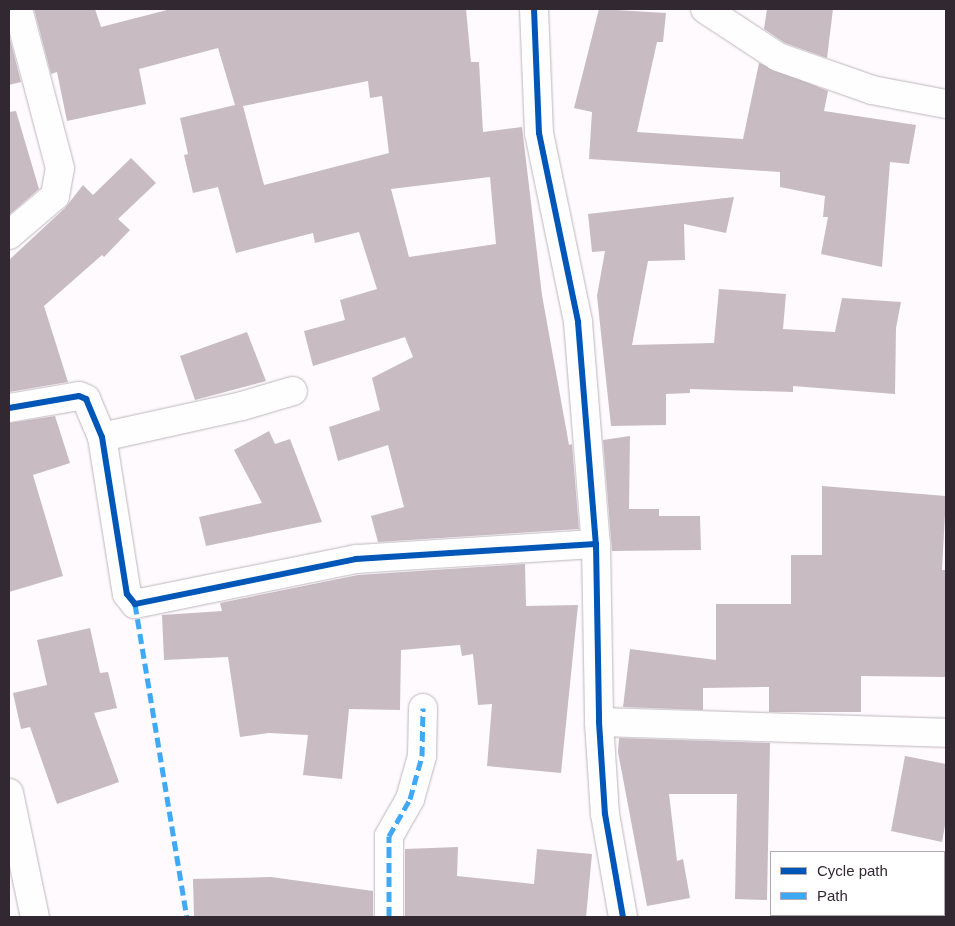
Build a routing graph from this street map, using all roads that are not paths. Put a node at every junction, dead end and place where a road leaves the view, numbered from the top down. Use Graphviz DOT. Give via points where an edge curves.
graph roads {
  1 [pos="18,9"];
  2 [pos="534,9"];
  3 [pos="705,9"];
  4 [pos="946,104"];
  5 [pos="9,235"];
  6 [pos="293,391"];
  7 [pos="9,408"];
  8 [pos="102,437"];
  9 [pos="596,544"];
  10 [pos="423,708"];
  11 [pos="598,722"];
  12 [pos="946,733"];
  13 [pos="9,793"];
  14 [pos="35,917"];
  15 [pos="389,917"];
  16 [pos="623,917"];
  1 -- 5 [label="street" via="60,168 55,196"];
  2 -- 9 [label="street" via="539,134 578,322"];
  3 -- 4 [label="street" via="778,57 872,90"];
  6 -- 8 [label="street" via="242,406"];
  7 -- 8 [label="street" via="79,396 90,406"];
  8 -- 9 [label="street" via="127,594 135,604 356,559"];
  9 -- 11 [label="street"];
  10 -- 15 [label="street" via="422,756 410,799 389,836"];
  11 -- 12 [label="street"];
  11 -- 16 [label="street" via="605,814"];
  13 -- 14 [label="street"];
}
